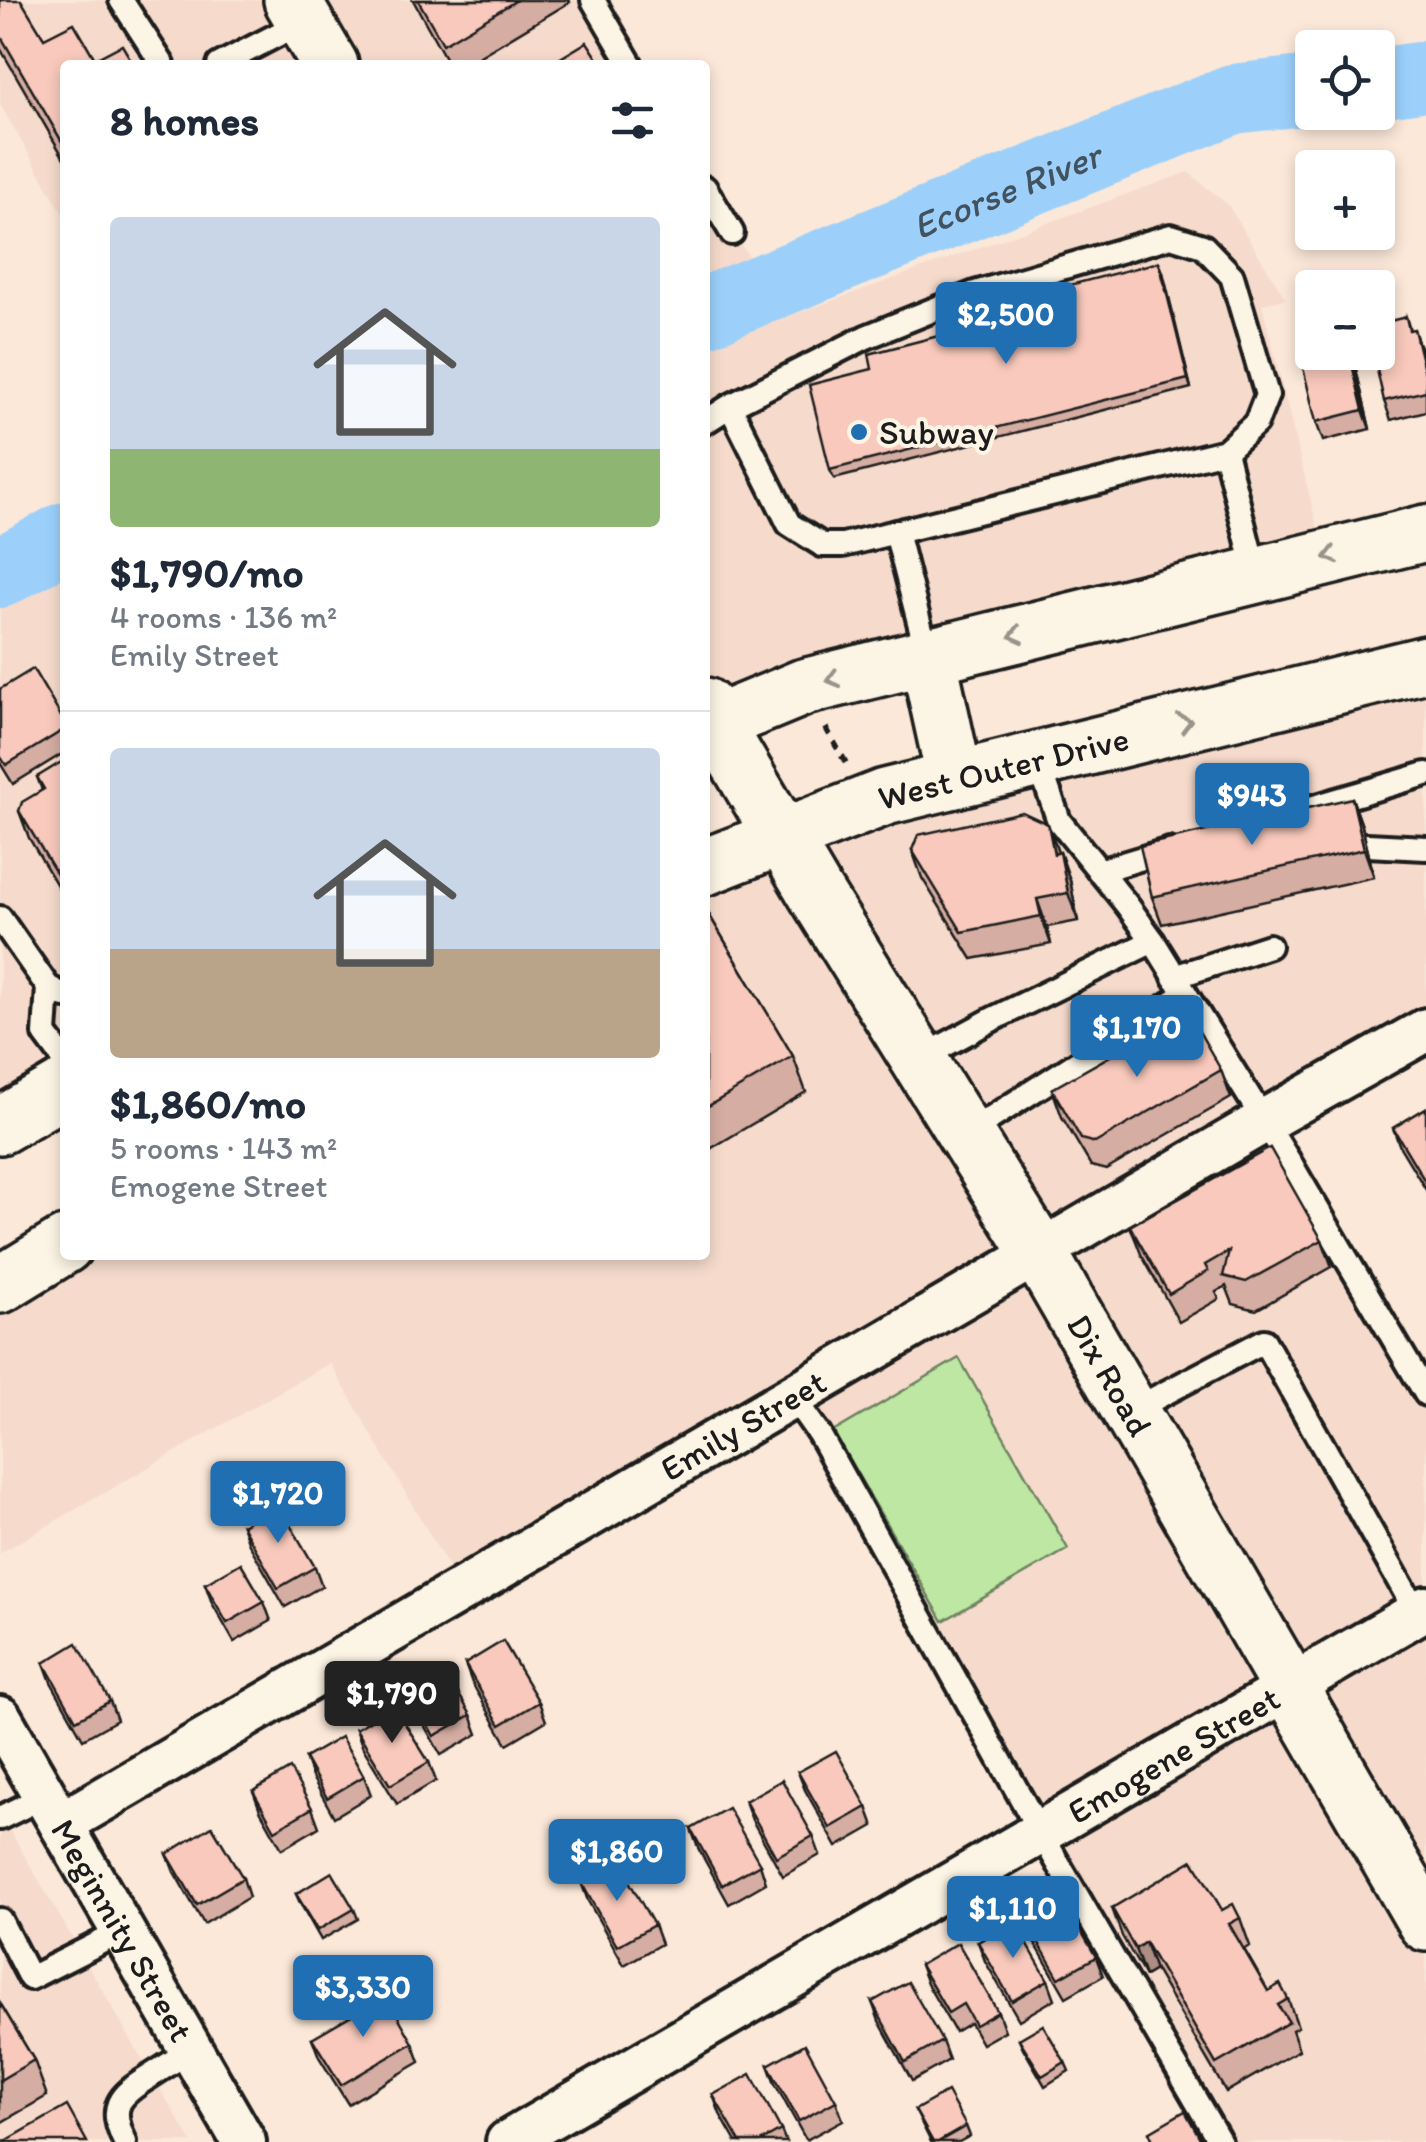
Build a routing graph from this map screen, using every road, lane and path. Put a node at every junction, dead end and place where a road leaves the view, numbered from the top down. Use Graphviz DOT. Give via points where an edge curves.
graph roads {
  1 [pos="121,0"];
  2 [pos="592,0"];
  3 [pos="309,29"];
  4 [pos="160,60"];
  5 [pos="232,60"];
  6 [pos="629,60"];
  7 [pos="710,196"];
  8 [pos="732,233"];
  9 [pos="730,406"];
  10 [pos="710,419"];
  11 [pos="1224,451"];
  12 [pos="896,532"];
  13 [pos="1426,533"];
  14 [pos="1256,575"];
  15 [pos="928,657"];
  16 [pos="1426,664"];
  17 [pos="710,719"];
  18 [pos="710,721"];
  19 [pos="823,722"];
  20 [pos="1037,758"];
  21 [pos="1426,774"];
  22 [pos="852,775"];
  23 [pos="955,780"];
  24 [pos="1262,822"];
  25 [pos="783,836"];
  26 [pos="1190,844"];
  27 [pos="1367,845"];
  28 [pos="1426,848"];
  29 [pos="710,865"];
  30 [pos="1099,871"];
  31 [pos="1156,898"];
  32 [pos="1127,905"];
  33 [pos="0,918"];
  34 [pos="1153,942"];
  35 [pos="1270,946"];
  36 [pos="1179,985"];
  37 [pos="56,992"];
  38 [pos="1426,1030"];
  39 [pos="60,1054"];
  40 [pos="919,1059"];
  41 [pos="60,1091"];
  42 [pos="1264,1121"];
  43 [pos="0,1126"];
  44 [pos="966,1134"];
  45 [pos="60,1248"];
  46 [pos="1039,1253"];
  47 [pos="0,1285"];
  48 [pos="1426,1394"];
  49 [pos="792,1397"];
  50 [pos="1131,1411"];
  51 [pos="1422,1610"];
  52 [pos="1290,1686"];
  53 [pos="0,1718"];
  54 [pos="53,1810"];
  55 [pos="0,1818"];
  56 [pos="1040,1832"];
  57 [pos="0,1920"];
  58 [pos="1426,1923"];
  59 [pos="123,1931"];
  60 [pos="191,2050"];
  61 [pos="125,2142"];
  62 [pos="244,2142"];
  63 [pos="508,2142"];
  64 [pos="1220,2142"];
  1 -- 4 [label="lane"];
  2 -- 6 [label="lane"];
  3 -- 5 [label="lane"];
  7 -- 8 [label="lane"];
  9 -- 10 [label="lane"];
  9 -- 11 [label="lane" via="866,337 975,294 1171,236 1204,246 1232,276 1266,395 1256,423"];
  9 -- 12 [label="lane" via="789,524 822,545"];
  11 -- 12 [label="lane"];
  11 -- 14 [label="lane"];
  12 -- 15 [label="lane"];
  13 -- 14 [label="main road, one-way"];
  14 -- 15 [label="main road, one-way"];
  15 -- 17 [label="main road, one-way"];
  15 -- 23 [label="main road"];
  20 -- 16 [label="main road, West Outer Drive, one-way"];
  18 -- 25 [label="main road, Dix Road"];
  19 -- 22 [label="path"];
  20 -- 23 [label="main road, West Outer Drive"];
  20 -- 30 [label="lane" via="1059,821"];
  21 -- 24 [label="lane"];
  23 -- 25 [label="main road, West Outer Drive" via="885,797"];
  25 -- 29 [label="main road, West Outer Drive"];
  25 -- 40 [label="main road, Dix Road"];
  26 -- 30 [label="lane"];
  27 -- 28 [label="lane"];
  30 -- 32 [label="lane"];
  31 -- 32 [label="lane"];
  32 -- 34 [label="lane"];
  33 -- 37 [label="lane"];
  34 -- 36 [label="lane"];
  34 -- 40 [label="lane"];
  35 -- 36 [label="lane"];
  36 -- 42 [label="lane"];
  36 -- 44 [label="lane"];
  37 -- 39 [label="lane" via="45,1034"];
  38 -- 42 [label="street, Emily Street"];
  40 -- 44 [label="main road, Dix Road"];
  41 -- 43 [label="main road"];
  42 -- 46 [label="street, Emily Street"];
  42 -- 48 [label="lane"];
  44 -- 46 [label="main road, Dix Road"];
  45 -- 47 [label="main road"];
  46 -- 49 [label="street, Emily Street"];
  46 -- 50 [label="main road, Dix Road"];
  49 -- 54 [label="street, Emily Street"];
  49 -- 56 [label="lane" via="819,1434"];
  50 -- 51 [label="lane" via="1264,1341"];
  50 -- 52 [label="main road, Dix Road"];
  51 -- 52 [label="street, Emogene Street"];
  52 -- 56 [label="street, Emogene Street"];
  52 -- 58 [label="main road, Dix Road"];
  53 -- 54 [label="street, Meginnity Street"];
  54 -- 55 [label="lane"];
  54 -- 59 [label="street, Meginnity Street"];
  56 -- 63 [label="street, Emogene Street"];
  56 -- 64 [label="lane"];
  57 -- 59 [label="lane" via="30,1978"];
  59 -- 60 [label="street, Meginnity Street"];
  60 -- 61 [label="lane" via="125,2092 116,2124"];
  60 -- 62 [label="street, Meginnity Street"];
}
